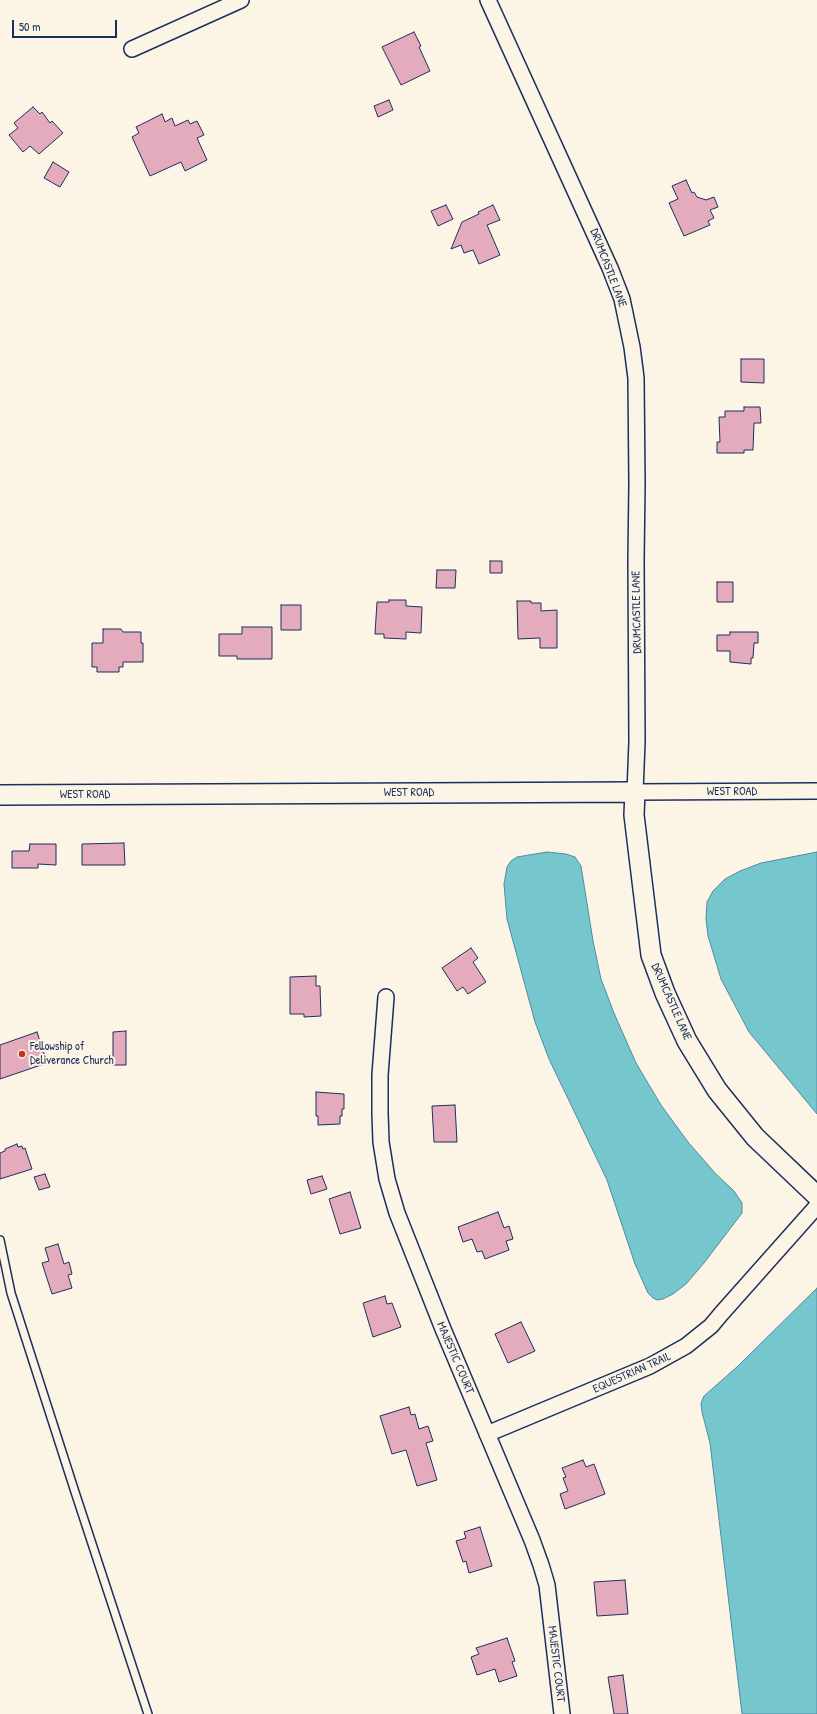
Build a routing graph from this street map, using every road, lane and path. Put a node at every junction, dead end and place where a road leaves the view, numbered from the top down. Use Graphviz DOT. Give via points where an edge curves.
graph roads {
  1 [pos="241,0"];
  2 [pos="488,0"];
  3 [pos="132,49"];
  4 [pos="635,792"];
  5 [pos="817,792"];
  6 [pos="0,795"];
  7 [pos="386,998"];
  8 [pos="817,1196"];
  9 [pos="817,1206"];
  10 [pos="0,1240"];
  11 [pos="487,1434"];
  12 [pos="148,1714"];
  13 [pos="562,1714"];
  1 -- 3 [label="street"];
  2 -- 4 [label="street, DRUMCASTLE LANE" via="610,268 622,299 632,347 636,378 637,484"];
  4 -- 5 [label="street, WEST ROAD"];
  4 -- 6 [label="street, WEST ROAD"];
  4 -- 8 [label="street, DRUMCASTLE LANE" via="634,814 651,955 665,993 687,1041 717,1090 755,1136"];
  7 -- 11 [label="street, MAJESTIC COURT" via="380,1112 381,1142 387,1179 396,1213"];
  9 -- 11 [label="street, EQUESTRIAN TRAIL" via="711,1326 686,1346 650,1366"];
  10 -- 12 [label="lane" via="11,1293"];
  11 -- 13 [label="street, MAJESTIC COURT" via="541,1565 546,1585"];
}
